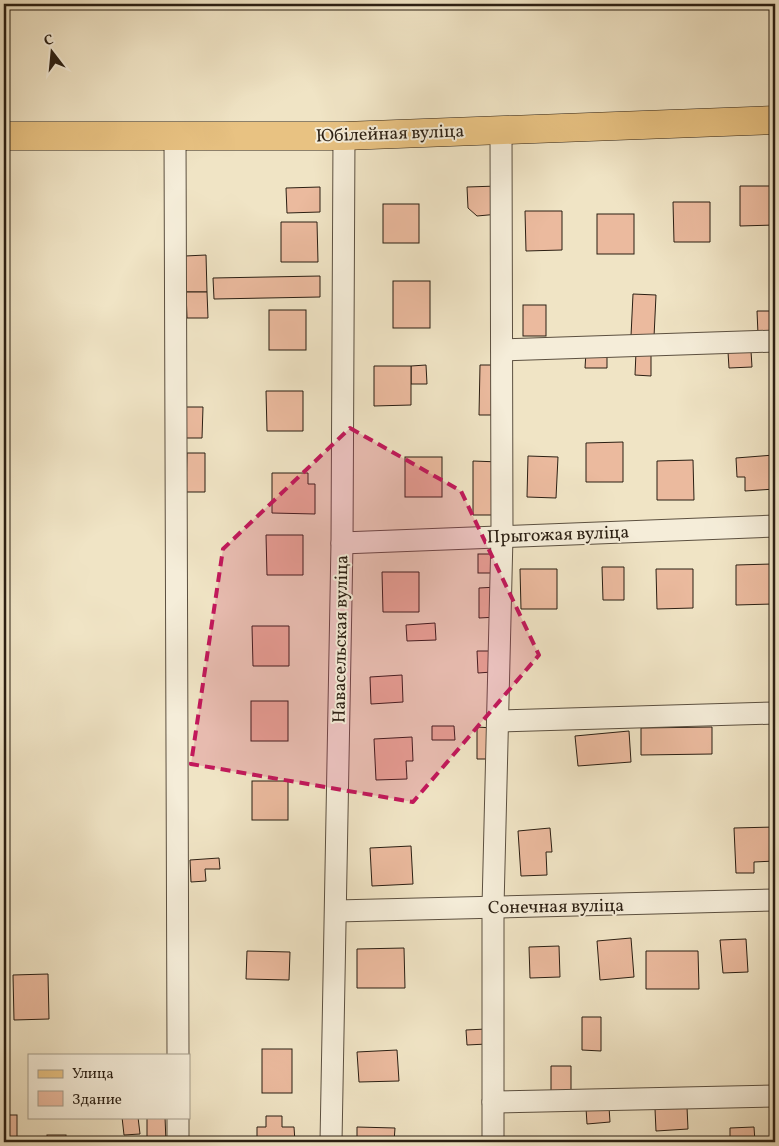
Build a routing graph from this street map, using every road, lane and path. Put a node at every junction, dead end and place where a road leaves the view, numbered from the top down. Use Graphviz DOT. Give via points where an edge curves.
graph roads {
  1 [pos="775,120"];
  2 [pos="502,130"];
  3 [pos="4,136"];
  4 [pos="175,136"];
  5 [pos="344,136"];
  6 [pos="775,341"];
  7 [pos="502,350"];
  8 [pos="775,526"];
  9 [pos="502,536"];
  10 [pos="342,543"];
  11 [pos="775,713"];
  12 [pos="498,721"];
  13 [pos="775,900"];
  14 [pos="493,907"];
  15 [pos="336,912"];
  16 [pos="178,1054"];
  17 [pos="775,1096"];
  18 [pos="493,1102"];
  19 [pos="178,1118"];
  20 [pos="178,1142"];
  21 [pos="331,1142"];
  22 [pos="493,1142"];
  1 -- 2 [label="main road, Юбілейная вуліца"];
  2 -- 5 [label="main road, Юбілейная вуліца"];
  2 -- 7 [label="street"];
  3 -- 4 [label="main road, Юбілейная вуліца"];
  4 -- 5 [label="main road, Юбілейная вуліца"];
  4 -- 16 [label="street"];
  5 -- 10 [label="street, Навасельская вуліца"];
  6 -- 7 [label="street"];
  7 -- 9 [label="street"];
  8 -- 9 [label="street, Прыгожая вуліца"];
  9 -- 10 [label="street, Прыгожая вуліца"];
  9 -- 12 [label="street"];
  10 -- 15 [label="street, Навасельская вуліца"];
  11 -- 12 [label="street"];
  12 -- 14 [label="street"];
  13 -- 14 [label="street, Сонечная вуліца"];
  14 -- 15 [label="street, Сонечная вуліца"];
  14 -- 18 [label="street"];
  15 -- 21 [label="street, Навасельская вуліца"];
  17 -- 18 [label="street"];
  18 -- 22 [label="street"];
  19 -- 20 [label="street"];
}
